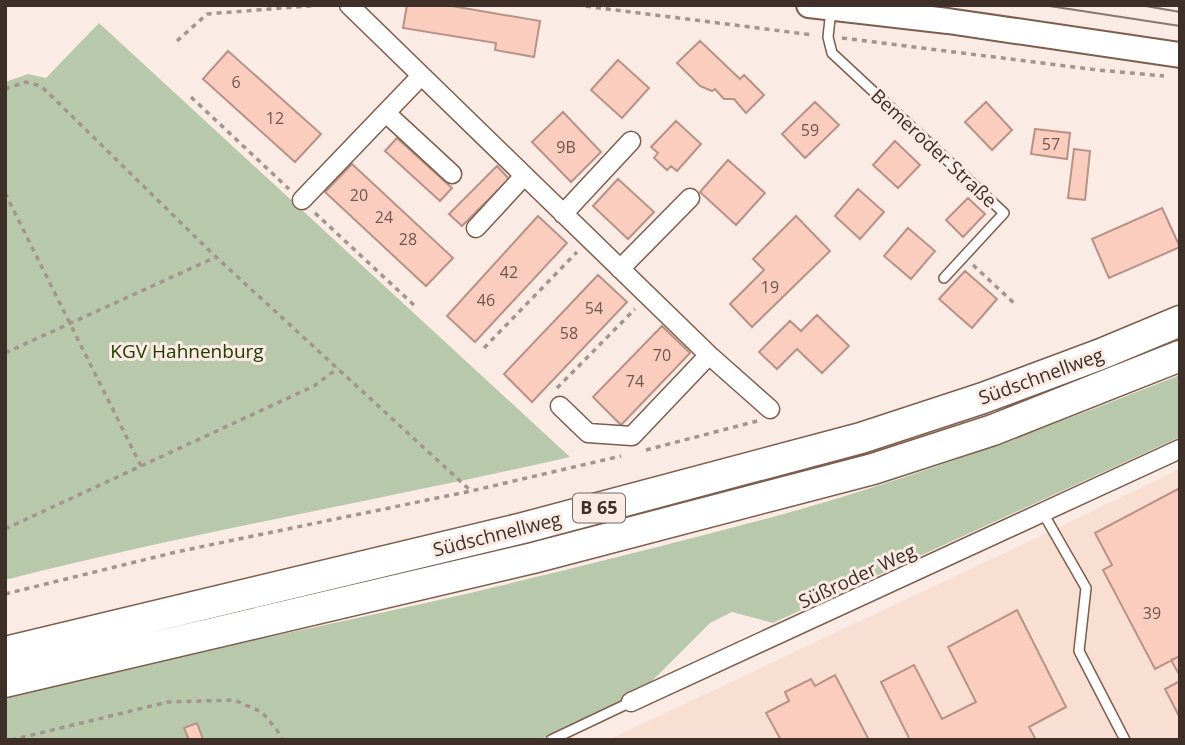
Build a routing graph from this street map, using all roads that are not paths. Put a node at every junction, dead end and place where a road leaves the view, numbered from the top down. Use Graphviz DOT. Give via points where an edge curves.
graph roads {
  1 [pos="349,5"];
  2 [pos="820,7"];
  3 [pos="899,10"];
  4 [pos="1180,55"];
  5 [pos="420,77"];
  6 [pos="386,113"];
  7 [pos="631,141"];
  8 [pos="452,174"];
  9 [pos="524,176"];
  10 [pos="690,198"];
  11 [pos="302,200"];
  12 [pos="563,214"];
  13 [pos="476,228"];
  14 [pos="620,269"];
  15 [pos="944,278"];
  16 [pos="1180,321"];
  17 [pos="709,355"];
  18 [pos="1180,356"];
  19 [pos="560,406"];
  20 [pos="769,409"];
  21 [pos="1180,449"];
  22 [pos="1044,513"];
  23 [pos="5,652"];
  24 [pos="5,682"];
  25 [pos="631,702"];
  26 [pos="551,740"];
  27 [pos="1125,740"];
  1 -- 5 [label="street"];
  2 -- 3 [label="main road"];
  2 -- 15 [label="lane, Bemeroder Straße" via="832,53 1004,213"];
  3 -- 4 [label="main road"];
  5 -- 6 [label="street"];
  5 -- 9 [label="street"];
  6 -- 8 [label="street"];
  6 -- 11 [label="street"];
  7 -- 12 [label="street"];
  9 -- 12 [label="street"];
  9 -- 13 [label="street"];
  10 -- 14 [label="street"];
  12 -- 14 [label="street"];
  14 -- 17 [label="street"];
  16 -- 23 [label="highway, Südschnellweg / B 65" via="983,398 861,438 523,528"];
  17 -- 19 [label="street" via="632,436 588,433"];
  17 -- 20 [label="street"];
  18 -- 24 [label="highway, Südschnellweg / B 65" via="993,430 873,469 533,558"];
  21 -- 22 [label="street, Süßroder Weg"];
  22 -- 25 [label="street, Süßroder Weg"];
  22 -- 27 [label="lane" via="1086,588 1079,651"];
  25 -- 26 [label="lane, Süßroder Weg"];
}
